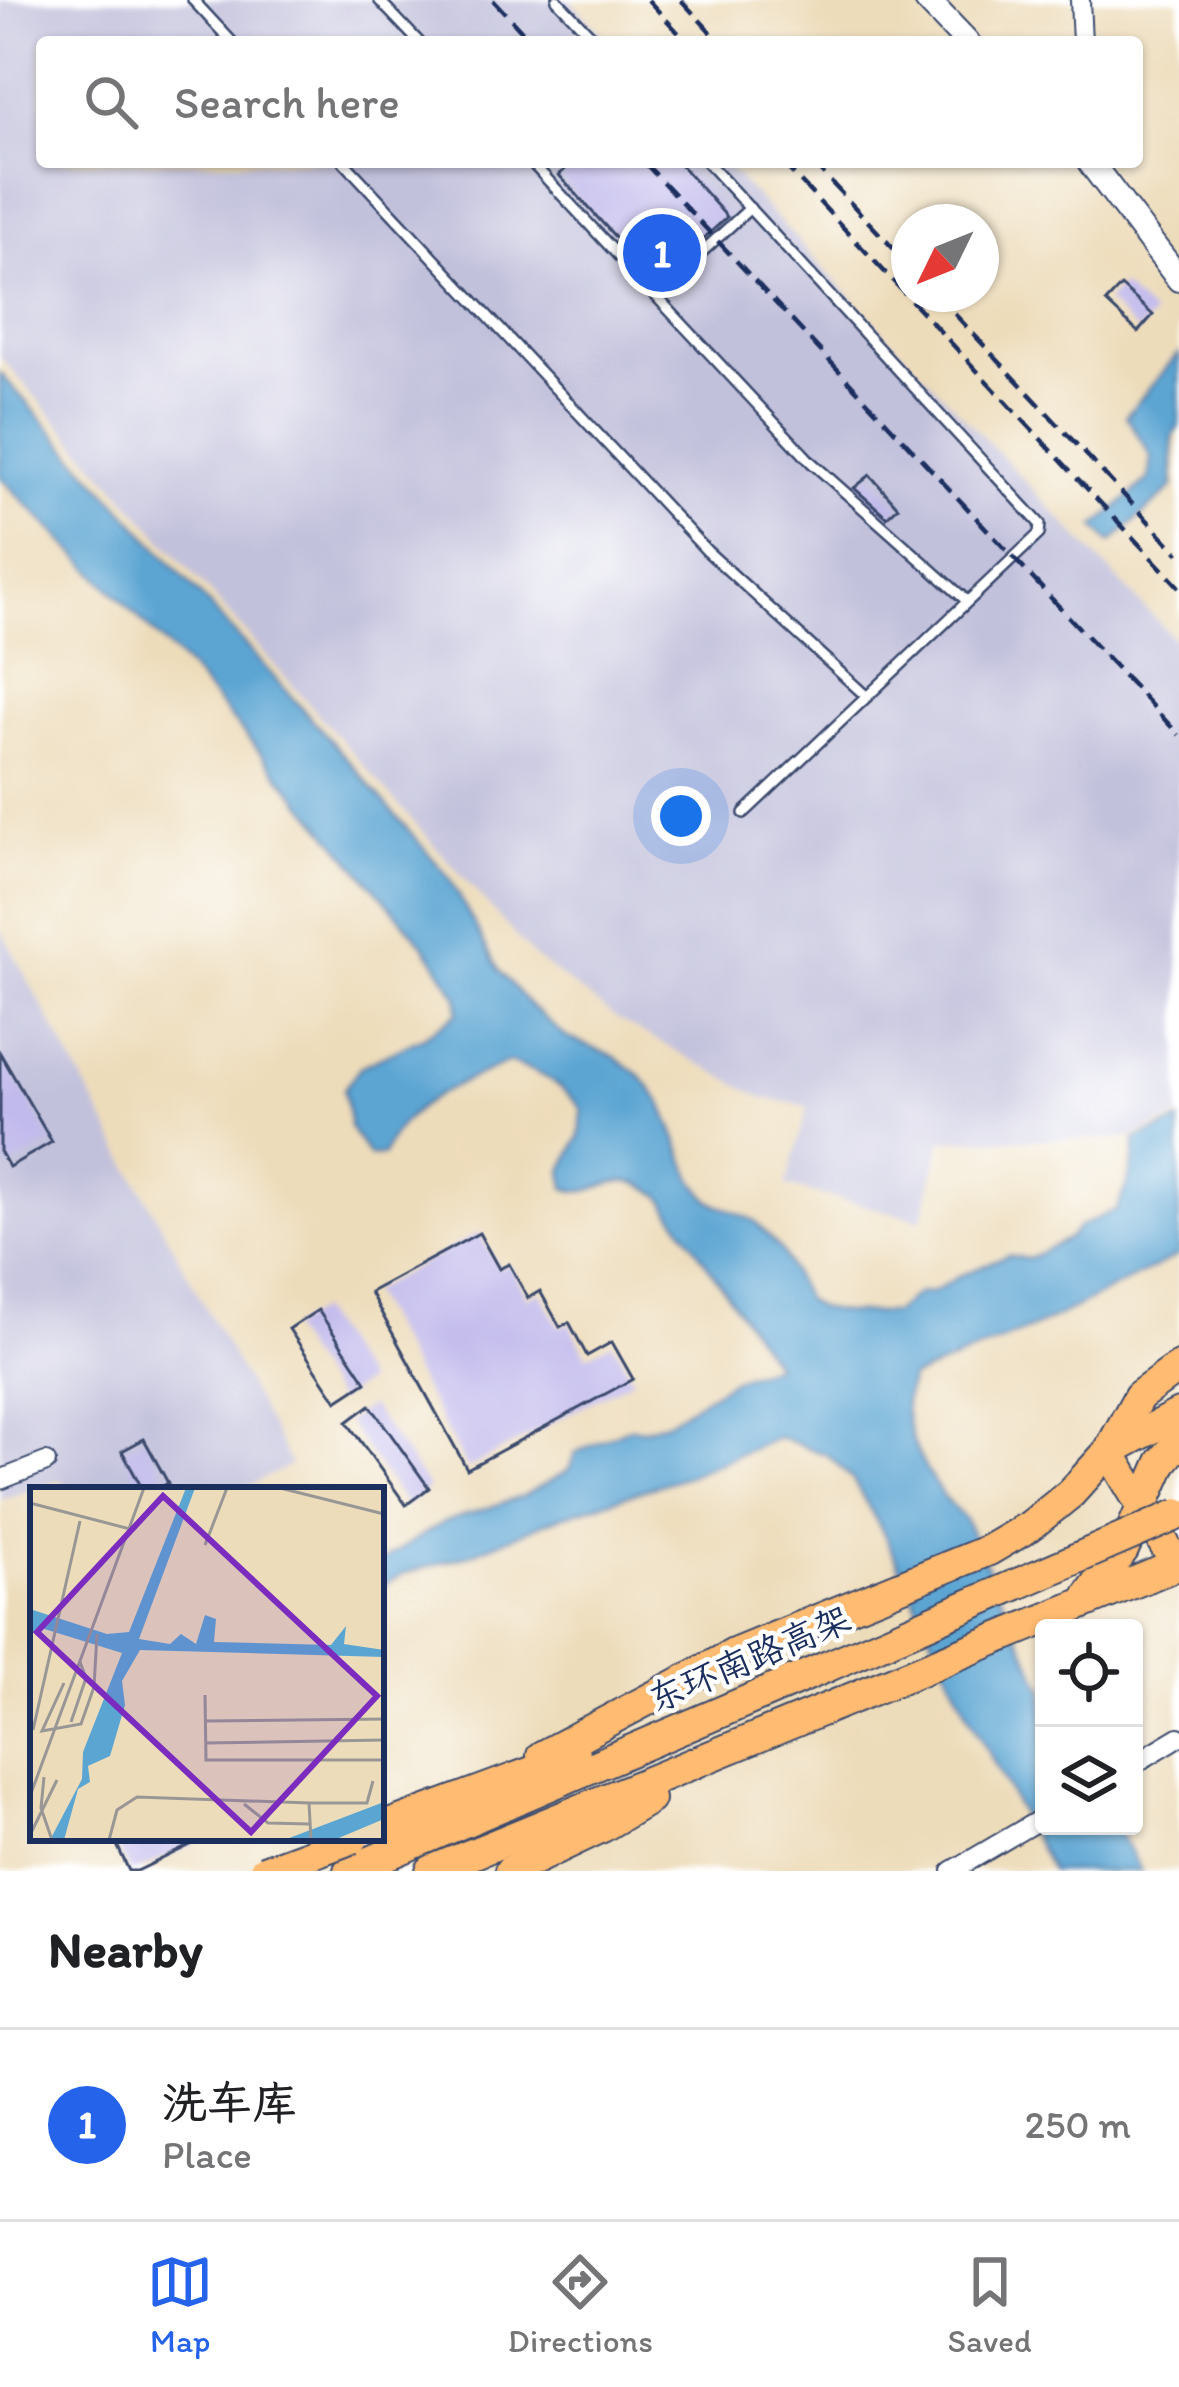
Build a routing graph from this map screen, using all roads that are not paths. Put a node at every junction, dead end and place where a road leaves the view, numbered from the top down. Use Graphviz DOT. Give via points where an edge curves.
graph roads {
  1 [pos="193,0"];
  2 [pos="380,0"];
  3 [pos="557,0"];
  4 [pos="927,0"];
  5 [pos="1080,0"];
  6 [pos="226,36"];
  7 [pos="413,36"];
  8 [pos="591,36"];
  9 [pos="962,36"];
  10 [pos="1082,36"];
  11 [pos="350,168"];
  12 [pos="537,168"];
  13 [pos="713,168"];
  14 [pos="1095,168"];
  15 [pos="750,208"];
  16 [pos="1179,279"];
  17 [pos="655,295"];
  18 [pos="967,601"];
  19 [pos="866,696"];
  20 [pos="744,813"];
  21 [pos="1179,1367"];
  22 [pos="1179,1414"];
  23 [pos="1179,1442"];
  24 [pos="1109,1451"];
  25 [pos="46,1462"];
  26 [pos="0,1480"];
  27 [pos="1144,1508"];
  28 [pos="1179,1514"];
  29 [pos="1178,1562"];
  30 [pos="1075,1600"];
  31 [pos="779,1687"];
  32 [pos="1179,1737"];
  33 [pos="731,1748"];
  34 [pos="1143,1759"];
  35 [pos="1035,1822"];
  36 [pos="384,1825"];
  37 [pos="384,1825"];
  38 [pos="344,1841"];
  39 [pos="269,1871"];
  40 [pos="350,1871"];
  41 [pos="410,1871"];
  42 [pos="431,1871"];
  43 [pos="510,1871"];
  44 [pos="952,1871"];
  1 -- 6 [label="lane"];
  2 -- 7 [label="lane"];
  3 -- 8 [label="lane"];
  4 -- 9 [label="street"];
  5 -- 10 [label="street"];
  11 -- 19 [label="lane" via="707,551"];
  12 -- 17 [label="lane"];
  13 -- 15 [label="lane"];
  14 -- 16 [label="street"];
  15 -- 17 [label="lane"];
  15 -- 18 [label="lane" via="1040,524 1039,534"];
  17 -- 18 [label="lane" via="811,462"];
  18 -- 19 [label="lane"];
  19 -- 20 [label="lane"];
  21 -- 24 [label="main road" via="1139,1396"];
  22 -- 24 [label="main road"];
  23 -- 27 [label="main road"];
  24 -- 27 [label="main road"];
  24 -- 36 [label="main road" via="1030,1526 988,1550 734,1654 573,1743"];
  25 -- 26 [label="street"];
  27 -- 29 [label="main road"];
  27 -- 30 [label="main road" via="1123,1550"];
  28 -- 31 [label="main road, 东环南路高架, bridge"];
  29 -- 30 [label="main road"];
  29 -- 33 [label="main road"];
  30 -- 41 [label="main road"];
  31 -- 37 [label="main road"];
  31 -- 40 [label="main road, 东环南路高架"];
  32 -- 34 [label="street"];
  33 -- 42 [label="main road"];
  33 -- 43 [label="main road" via="602,1827"];
  35 -- 44 [label="street"];
  38 -- 39 [label="main road, bridge"];
}
